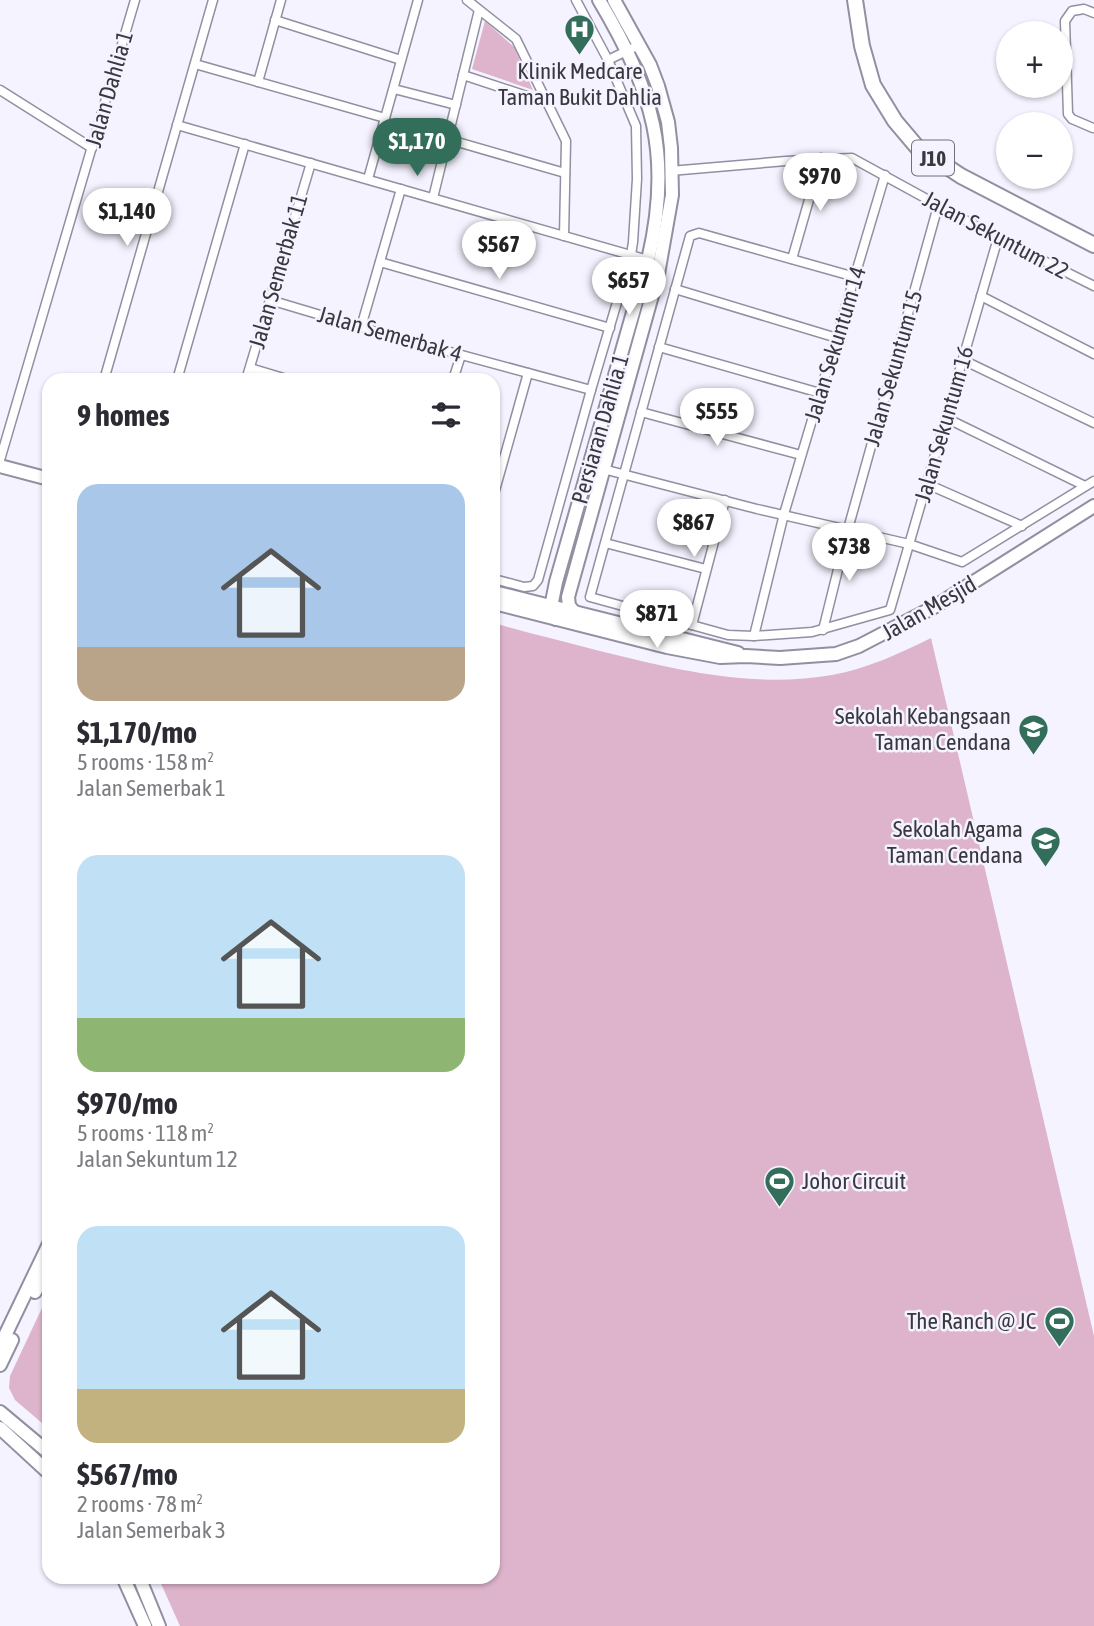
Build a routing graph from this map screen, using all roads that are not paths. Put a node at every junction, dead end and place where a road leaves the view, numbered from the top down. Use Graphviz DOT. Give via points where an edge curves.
graph roads {
  1 [pos="135,0"];
  2 [pos="213,0"];
  3 [pos="281,0"];
  4 [pos="418,0"];
  5 [pos="467,0"];
  6 [pos="576,0"];
  7 [pos="599,0"];
  8 [pos="614,0"];
  9 [pos="855,0"];
  10 [pos="479,10"];
  11 [pos="1094,13"];
  12 [pos="275,20"];
  13 [pos="633,48"];
  14 [pos="608,60"];
  15 [pos="401,61"];
  16 [pos="195,64"];
  17 [pos="463,75"];
  18 [pos="258,82"];
  19 [pos="394,89"];
  20 [pos="0,90"];
  21 [pos="548,103"];
  22 [pos="456,105"];
  23 [pos="385,118"];
  24 [pos="177,125"];
  25 [pos="1093,128"];
  26 [pos="447,139"];
  27 [pos="245,144"];
  28 [pos="92,148"];
  29 [pos="821,158"];
  30 [pos="311,163"];
  31 [pos="666,171"];
  32 [pos="565,173"];
  33 [pos="886,175"];
  34 [pos="369,179"];
  35 [pos="401,189"];
  36 [pos="433,198"];
  37 [pos="938,206"];
  38 [pos="565,236"];
  39 [pos="998,238"];
  40 [pos="1094,245"];
  41 [pos="631,255"];
  42 [pos="792,259"];
  43 [pos="648,260"];
  44 [pos="380,262"];
  45 [pos="855,276"];
  46 [pos="1094,286"];
  47 [pos="675,289"];
  48 [pos="981,296"];
  49 [pos="270,300"];
  50 [pos="361,327"];
  51 [pos="610,328"];
  52 [pos="836,338"];
  53 [pos="659,347"];
  54 [pos="1094,354"];
  55 [pos="461,355"];
  56 [pos="962,360"];
  57 [pos="250,368"];
  58 [pos="106,373"];
  59 [pos="179,373"];
  60 [pos="248,373"];
  61 [pos="267,373"];
  62 [pos="455,373"];
  63 [pos="528,373"];
  64 [pos="591,390"];
  65 [pos="820,393"];
  66 [pos="641,412"];
  67 [pos="946,418"];
  68 [pos="1094,424"];
  69 [pos="2,446"];
  70 [pos="802,455"];
  71 [pos="0,463"];
  72 [pos="603,469"];
  73 [pos="500,473"];
  74 [pos="624,474"];
  75 [pos="42,477"];
  76 [pos="1094,481"];
  77 [pos="927,484"];
  78 [pos="1084,486"];
  79 [pos="725,500"];
  80 [pos="1094,506"];
  81 [pos="784,514"];
  82 [pos="1088,514"];
  83 [pos="1022,526"];
  84 [pos="848,529"];
  85 [pos="609,544"];
  86 [pos="909,544"];
  87 [pos="706,569"];
  88 [pos="500,581"];
  89 [pos="556,582"];
  90 [pos="572,586"];
  91 [pos="500,594"];
  92 [pos="500,604"];
  93 [pos="553,613"];
  94 [pos="576,614"];
  95 [pos="692,625"];
  96 [pos="823,630"];
  97 [pos="754,636"];
  98 [pos="746,656"];
  99 [pos="42,1259"];
  100 [pos="42,1278"];
  101 [pos="0,1346"];
  102 [pos="0,1365"];
  103 [pos="1,1412"];
  104 [pos="0,1428"];
  105 [pos="42,1447"];
  106 [pos="42,1467"];
  107 [pos="126,1584"];
  108 [pos="142,1584"];
  109 [pos="145,1626"];
  110 [pos="159,1626"];
  1 -- 28 [label="street, Jalan Dahlia 1"];
  2 -- 16 [label="street"];
  3 -- 12 [label="street"];
  4 -- 15 [label="street"];
  5 -- 10 [label="street"];
  6 -- 14 [label="street"];
  7 -- 13 [label="main road, Persiaran Dahlia 1"];
  8 -- 13 [label="main road, Persiaran Dahlia 1"];
  9 -- 40 [label="main road, J10" via="873,85 917,147 961,176"];
  10 -- 17 [label="street"];
  10 -- 21 [label="street" via="516,39"];
  11 -- 25 [label="street" via="1072,11 1065,21 1068,114"];
  12 -- 15 [label="street"];
  12 -- 18 [label="street"];
  13 -- 14 [label="street"];
  13 -- 31 [label="main road, Persiaran Dahlia 1" via="654,75 668,121"];
  14 -- 41 [label="street" via="636,126"];
  15 -- 19 [label="street"];
  16 -- 18 [label="street"];
  16 -- 24 [label="street"];
  17 -- 21 [label="street"];
  17 -- 22 [label="street"];
  18 -- 23 [label="street"];
  19 -- 22 [label="street"];
  19 -- 23 [label="street"];
  20 -- 28 [label="street"];
  21 -- 32 [label="street" via="566,141"];
  22 -- 26 [label="street"];
  23 -- 34 [label="street"];
  24 -- 27 [label="street"];
  24 -- 58 [label="street"];
  26 -- 32 [label="street"];
  26 -- 36 [label="street"];
  27 -- 30 [label="street"];
  27 -- 59 [label="street"];
  28 -- 69 [label="street, Jalan Dahlia 1"];
  29 -- 31 [label="street, Jalan Sekuntum 22"];
  29 -- 33 [label="street, Jalan Sekuntum 22" via="852,158"];
  29 -- 42 [label="street"];
  30 -- 34 [label="street"];
  30 -- 49 [label="street, Jalan Semerbak 11"];
  31 -- 43 [label="main road, Persiaran Dahlia 1"];
  31 -- 72 [label="main road, Persiaran Dahlia 1" via="667,229 658,274"];
  32 -- 38 [label="street"];
  33 -- 37 [label="street, Jalan Sekuntum 22"];
  33 -- 45 [label="street, Jalan Sekuntum 14"];
  34 -- 35 [label="street"];
  35 -- 36 [label="street"];
  35 -- 44 [label="street"];
  36 -- 38 [label="street"];
  37 -- 39 [label="street, Jalan Sekuntum 22"];
  37 -- 84 [label="street, Jalan Sekuntum 15"];
  38 -- 41 [label="street"];
  39 -- 46 [label="street, Jalan Sekuntum 22"];
  39 -- 48 [label="street, Jalan Sekuntum 16"];
  41 -- 43 [label="street"];
  41 -- 51 [label="street"];
  42 -- 45 [label="street"];
  42 -- 47 [label="street" via="695,233 690,236"];
  43 -- 89 [label="main road, Persiaran Dahlia 1"];
  44 -- 50 [label="street"];
  44 -- 51 [label="street"];
  45 -- 52 [label="street, Jalan Sekuntum 14"];
  47 -- 52 [label="street"];
  47 -- 53 [label="street"];
  48 -- 54 [label="street"];
  48 -- 56 [label="street, Jalan Sekuntum 16"];
  49 -- 50 [label="street, Jalan Semerbak 4"];
  49 -- 57 [label="street, Jalan Semerbak 11"];
  50 -- 55 [label="street, Jalan Semerbak 4"];
  51 -- 64 [label="street"];
  52 -- 65 [label="street, Jalan Sekuntum 14"];
  53 -- 65 [label="street"];
  53 -- 66 [label="street"];
  55 -- 62 [label="street"];
  55 -- 63 [label="street, Jalan Semerbak 4"];
  56 -- 67 [label="street, Jalan Sekuntum 16"];
  56 -- 68 [label="street"];
  57 -- 60 [label="street, Jalan Semerbak 11"];
  57 -- 61 [label="street"];
  63 -- 64 [label="street, Jalan Semerbak 4"];
  63 -- 73 [label="street"];
  64 -- 88 [label="street" via="538,580 524,587"];
  65 -- 70 [label="street, Jalan Sekuntum 14"];
  66 -- 70 [label="street"];
  66 -- 74 [label="street"];
  67 -- 77 [label="street, Jalan Sekuntum 16"];
  67 -- 78 [label="street"];
  69 -- 71 [label="street, Jalan Dahlia 1"];
  70 -- 81 [label="street, Jalan Sekuntum 14"];
  71 -- 75 [label="main road"];
  72 -- 74 [label="street"];
  72 -- 90 [label="main road, Persiaran Dahlia 1"];
  74 -- 79 [label="street"];
  74 -- 95 [label="street" via="590,597"];
  76 -- 78 [label="street"];
  77 -- 83 [label="street"];
  77 -- 86 [label="street, Jalan Sekuntum 16"];
  78 -- 83 [label="street"];
  79 -- 81 [label="street"];
  79 -- 87 [label="street"];
  80 -- 82 [label="main road, Jalan Mesjid"];
  81 -- 84 [label="street"];
  81 -- 97 [label="street, Jalan Sekuntum 14"];
  82 -- 98 [label="main road, Jalan Mesjid" via="934,607 859,646 820,656"];
  83 -- 86 [label="street" via="968,560 957,561"];
  84 -- 86 [label="street"];
  84 -- 96 [label="street, Jalan Sekuntum 15"];
  85 -- 87 [label="street"];
  86 -- 96 [label="street, Jalan Sekuntum 16" via="890,610"];
  87 -- 95 [label="street"];
  89 -- 90 [label="main road" via="562,591"];
  89 -- 93 [label="main road, Persiaran Dahlia 1"];
  90 -- 94 [label="main road, Persiaran Dahlia 1" via="567,602"];
  91 -- 93 [label="main road, Jalan Mesjid"];
  92 -- 93 [label="main road, Jalan Mesjid"];
  93 -- 94 [label="main road, Jalan Mesjid"];
  93 -- 98 [label="main road, Jalan Mesjid" via="667,648 720,657"];
  94 -- 98 [label="main road, Jalan Mesjid"];
  95 -- 97 [label="street" via="728,635"];
  96 -- 97 [label="street"];
  99 -- 101 [label="main road"];
  100 -- 102 [label="main road"];
  103 -- 105 [label="main road"];
  104 -- 106 [label="main road"];
  107 -- 109 [label="main road"];
  108 -- 110 [label="main road"];
}
